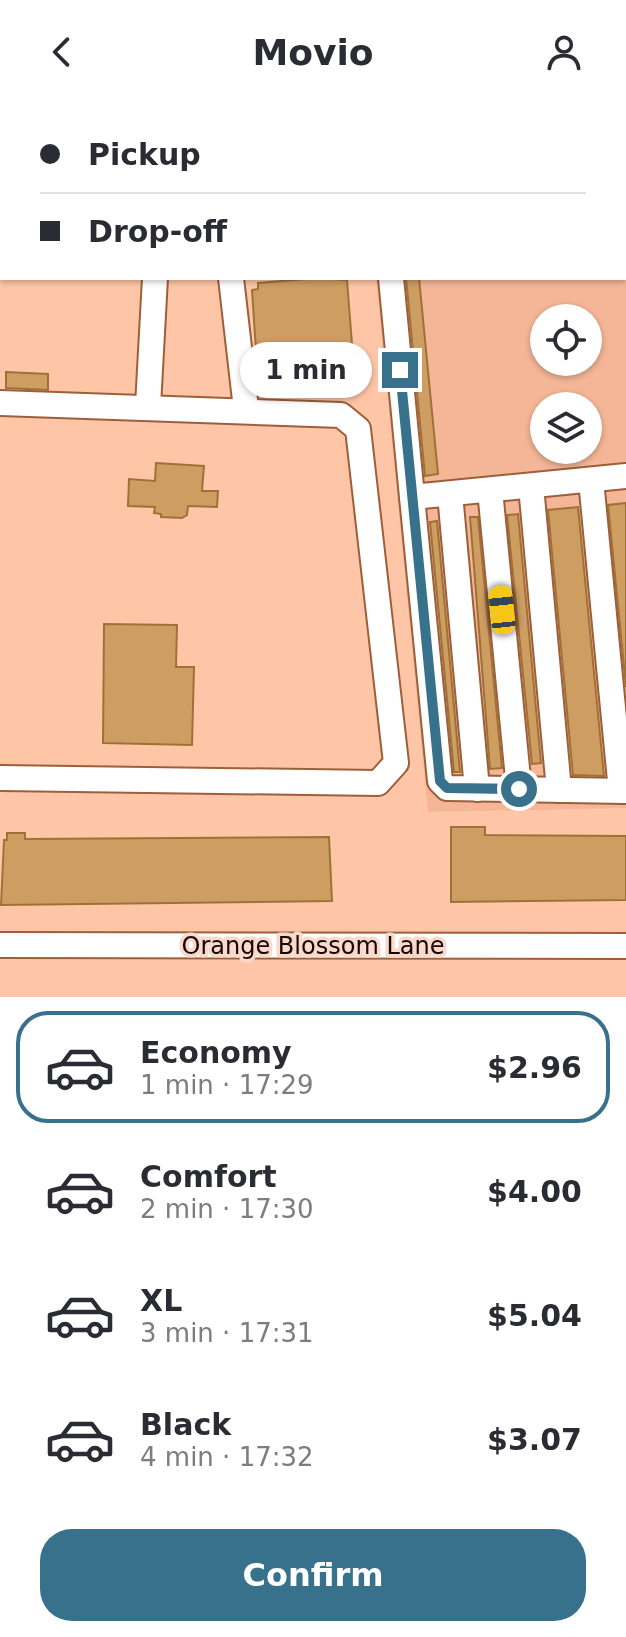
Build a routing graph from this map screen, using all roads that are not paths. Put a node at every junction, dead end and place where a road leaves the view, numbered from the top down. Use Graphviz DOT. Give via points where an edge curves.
graph roads {
  1 [pos="155,280"];
  2 [pos="231,280"];
  3 [pos="391,280"];
  4 [pos="0,403"];
  5 [pos="148,406"];
  6 [pos="246,409"];
  7 [pos="626,476"];
  8 [pos="591,480"];
  9 [pos="531,486"];
  10 [pos="490,490"];
  11 [pos="450,494"];
  12 [pos="412,497"];
  13 [pos="0,778"];
  14 [pos="477,789"];
  15 [pos="519,789"];
  16 [pos="559,790"];
  17 [pos="623,791"];
  18 [pos="0,945"];
  19 [pos="626,946"];
  1 -- 5 [label="street"];
  2 -- 6 [label="street"];
  3 -- 12 [label="street"];
  4 -- 5 [label="street"];
  5 -- 6 [label="street"];
  6 -- 13 [label="street" via="341,415 358,429 396,763 378,783"];
  7 -- 8 [label="street"];
  8 -- 9 [label="street"];
  8 -- 17 [label="street"];
  9 -- 10 [label="street"];
  9 -- 16 [label="street"];
  10 -- 11 [label="street"];
  10 -- 15 [label="street"];
  11 -- 12 [label="street"];
  11 -- 14 [label="street"];
  12 -- 14 [label="street" via="440,781 447,788"];
  14 -- 15 [label="street"];
  15 -- 16 [label="street"];
  16 -- 17 [label="street"];
  18 -- 19 [label="street, Orange Blossom Lane"];
}
